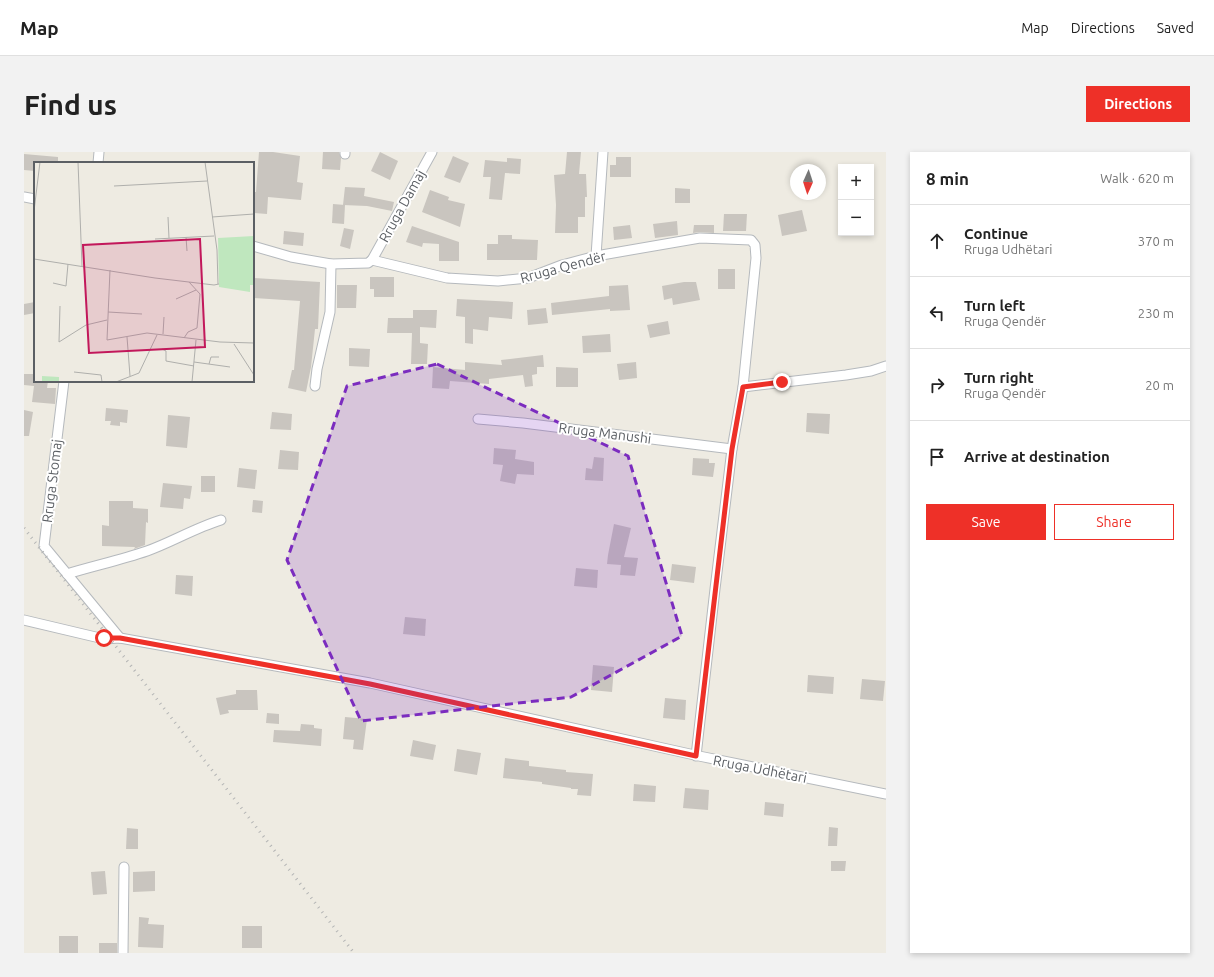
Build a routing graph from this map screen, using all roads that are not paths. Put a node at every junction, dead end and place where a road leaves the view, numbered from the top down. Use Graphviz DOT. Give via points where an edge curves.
graph roads {
  1 [pos="99,152"];
  2 [pos="432,152"];
  3 [pos="603,152"];
  4 [pos="98,162"];
  5 [pos="24,197"];
  6 [pos="34,199"];
  7 [pos="254,246"];
  8 [pos="596,256"];
  9 [pos="372,260"];
  10 [pos="331,264"];
  11 [pos="886,366"];
  12 [pos="64,382"];
  13 [pos="315,386"];
  14 [pos="743,387"];
  15 [pos="478,418"];
  16 [pos="732,449"];
  17 [pos="221,520"];
  18 [pos="67,574"];
  19 [pos="24,620"];
  20 [pos="120,638"];
  21 [pos="696,756"];
  22 [pos="886,794"];
  23 [pos="124,867"];
  24 [pos="123,953"];
  1 -- 4 [label="street"];
  2 -- 9 [label="street, Rruga Damaj"];
  3 -- 8 [label="street"];
  5 -- 6 [label="street"];
  7 -- 10 [label="street, Rruga Qendër" via="291,257"];
  8 -- 9 [label="street, Rruga Qendër" via="528,278 498,281 447,278"];
  8 -- 14 [label="street, Rruga Qendër" via="700,238 751,240 755,245 756,258"];
  9 -- 10 [label="street, Rruga Qendër" via="368,263"];
  10 -- 13 [label="street" via="330,312"];
  11 -- 14 [label="street" via="846,375"];
  12 -- 18 [label="street, Rruga Stomaj" via="44,546"];
  14 -- 16 [label="street, Rruga Qendër"];
  15 -- 16 [label="street, Rruga Manushi"];
  16 -- 21 [label="street, Rruga Qendër"];
  17 -- 18 [label="street" via="146,551"];
  18 -- 20 [label="street, Rruga Stomaj"];
  19 -- 20 [label="street, Rruga Udhëtari" via="104,638"];
  20 -- 21 [label="street, Rruga Udhëtari" via="370,684"];
  21 -- 22 [label="street, Rruga Udhëtari"];
  23 -- 24 [label="street"];
}
